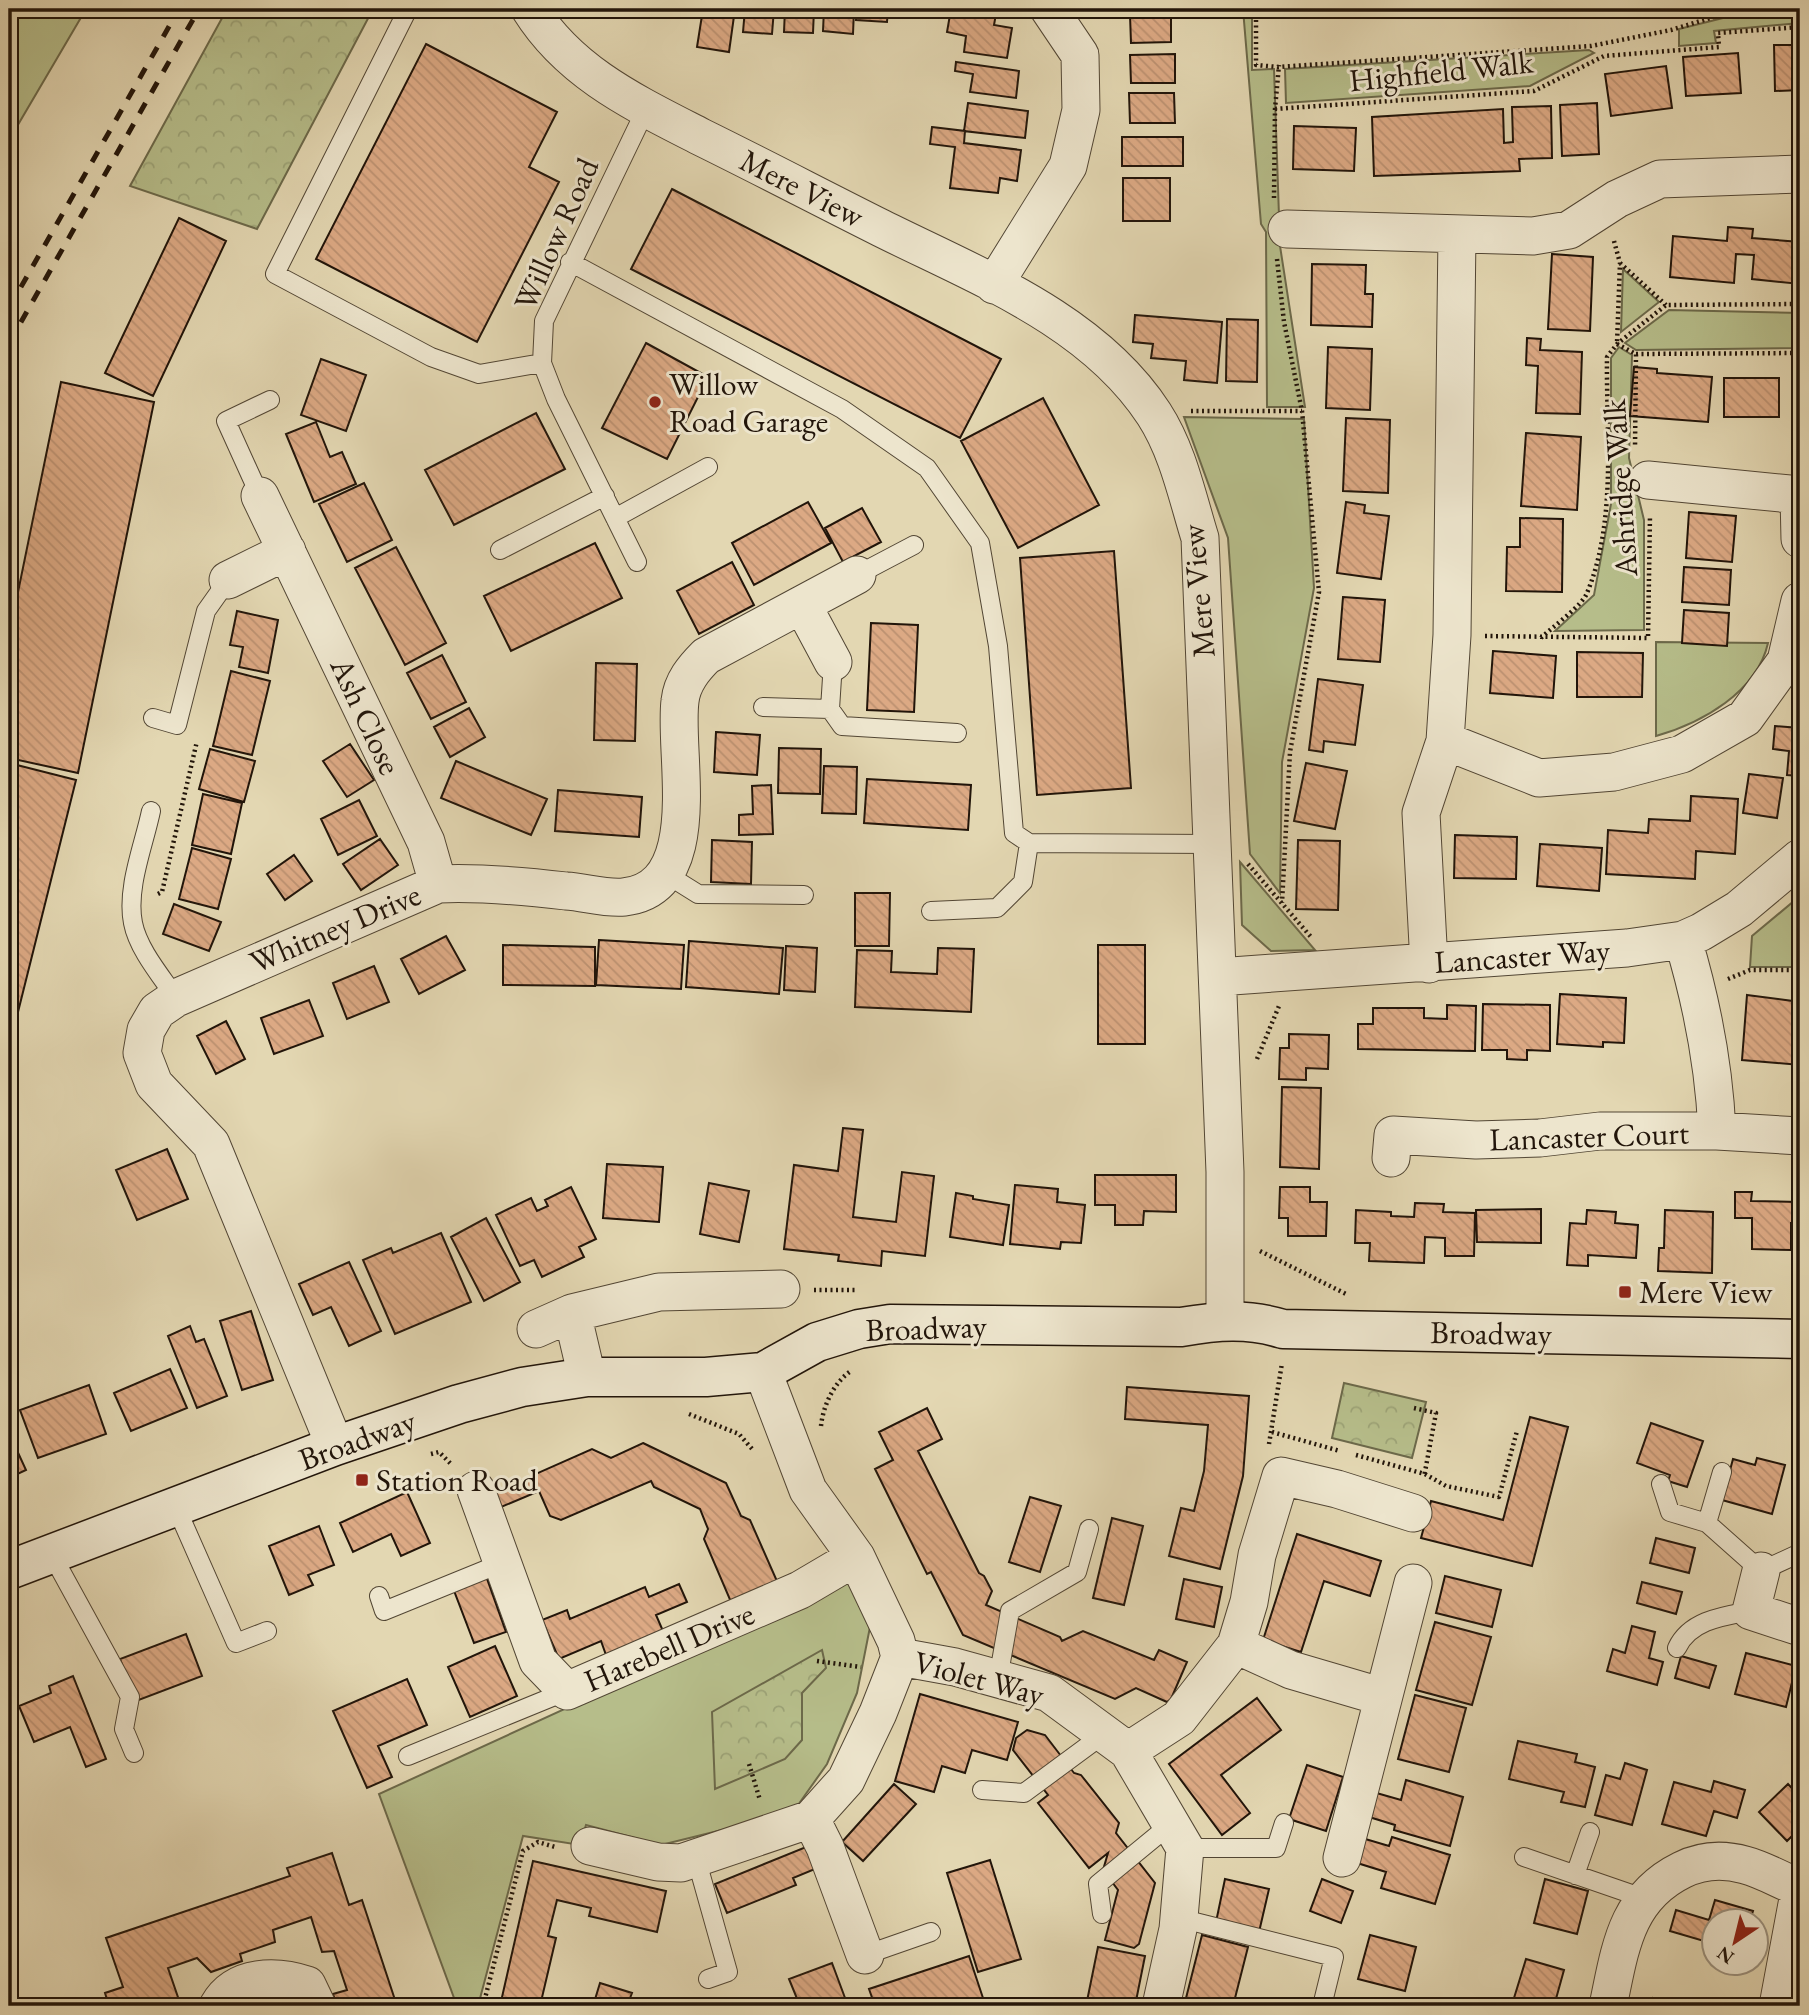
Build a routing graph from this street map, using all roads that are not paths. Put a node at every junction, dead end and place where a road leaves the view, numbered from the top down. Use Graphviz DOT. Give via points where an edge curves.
graph roads {
  1 [pos="408,9"];
  2 [pos="530,9"];
  3 [pos="1049,9"];
  4 [pos="646,109"];
  5 [pos="1800,174"];
  6 [pos="1279,228"];
  7 [pos="1457,234"];
  8 [pos="570,262"];
  9 [pos="994,285"];
  10 [pos="542,363"];
  11 [pos="270,400"];
  12 [pos="708,467"];
  13 [pos="1648,480"];
  14 [pos="1800,495"];
  15 [pos="260,496"];
  16 [pos="605,496"];
  17 [pos="615,518"];
  18 [pos="1800,539"];
  19 [pos="914,545"];
  20 [pos="500,550"];
  21 [pos="287,551"];
  22 [pos="637,562"];
  23 [pos="857,575"];
  24 [pos="228,580"];
  25 [pos="1800,601"];
  26 [pos="803,606"];
  27 [pos="833,662"];
  28 [pos="763,708"];
  29 [pos="830,709"];
  30 [pos="153,718"];
  31 [pos="957,733"];
  32 [pos="1445,741"];
  33 [pos="151,811"];
  34 [pos="1021,838"];
  35 [pos="1226,849"];
  36 [pos="1800,858"];
  37 [pos="666,874"];
  38 [pos="438,884"];
  39 [pos="804,895"];
  40 [pos="931,911"];
  41 [pos="1683,940"];
  42 [pos="1429,964"];
  43 [pos="1218,977"];
  44 [pos="176,998"];
  45 [pos="1717,1131"];
  46 [pos="1391,1135"];
  47 [pos="1800,1136"];
  48 [pos="781,1289"];
  49 [pos="572,1312"];
  50 [pos="1225,1319"];
  51 [pos="536,1329"];
  52 [pos="1800,1339"];
  53 [pos="764,1371"];
  54 [pos="587,1377"];
  55 [pos="335,1446"];
  56 [pos="1722,1472"];
  57 [pos="1661,1484"];
  58 [pos="476,1490"];
  59 [pos="176,1507"];
  60 [pos="1413,1513"];
  61 [pos="1707,1523"];
  62 [pos="1089,1529"];
  63 [pos="51,1553"];
  64 [pos="1800,1553"];
  65 [pos="856,1556"];
  66 [pos="502,1563"];
  67 [pos="9,1570"];
  68 [pos="1761,1572"];
  69 [pos="1413,1583"];
  70 [pos="379,1596"];
  71 [pos="1751,1611"];
  72 [pos="1800,1627"];
  73 [pos="267,1630"];
  74 [pos="1236,1645"];
  75 [pos="1677,1648"];
  76 [pos="900,1657"];
  77 [pos="998,1679"];
  78 [pos="567,1691"];
  79 [pos="1383,1698"];
  80 [pos="1116,1743"];
  81 [pos="134,1753"];
  82 [pos="408,1756"];
  83 [pos="982,1790"];
  84 [pos="811,1819"];
  85 [pos="1284,1823"];
  86 [pos="1590,1832"];
  87 [pos="1178,1836"];
  88 [pos="590,1846"];
  89 [pos="1524,1857"];
  90 [pos="696,1858"];
  91 [pos="1342,1858"];
  92 [pos="1575,1875"];
  93 [pos="1800,1888"];
  94 [pos="1643,1898"];
  95 [pos="1102,1914"];
  96 [pos="1179,1918"];
  97 [pos="931,1932"];
  98 [pos="865,1955"];
  99 [pos="708,1979"];
  100 [pos="218,2006"];
  101 [pos="317,2006"];
  102 [pos="1161,2006"];
  103 [pos="1322,2006"];
  104 [pos="1608,2006"];
  105 [pos="1778,2006"];
  1 -- 10 [label="lane" via="275,274 431,356 479,373"];
  2 -- 4 [label="street, Mere View" via="570,58 598,82"];
  3 -- 9 [label="street" via="1080,55 1081,110 1068,166"];
  4 -- 8 [label="lane, Willow Road"];
  4 -- 9 [label="street, Mere View"];
  5 -- 7 [label="street" via="1660,179 1569,230 1533,236"];
  6 -- 7 [label="street"];
  7 -- 32 [label="street" via="1452,635"];
  8 -- 10 [label="lane, Willow Road" via="544,321"];
  8 -- 34 [label="lane" via="842,409 927,468 980,543 998,646"];
  9 -- 35 [label="street, Mere View" via="1080,335 1153,411 1170,439 1200,538"];
  10 -- 16 [label="lane, Willow Road"];
  11 -- 15 [label="lane" via="226,421"];
  12 -- 17 [label="lane"];
  13 -- 14 [label="street"];
  14 -- 18 [label="street"];
  15 -- 21 [label="street, Ash Close"];
  16 -- 17 [label="lane, Willow Road"];
  16 -- 20 [label="lane"];
  17 -- 22 [label="lane, Willow Road"];
  19 -- 23 [label="lane"];
  21 -- 24 [label="street"];
  21 -- 38 [label="street, Ash Close" via="426,842"];
  23 -- 26 [label="street"];
  24 -- 30 [label="lane" via="206,611 177,724"];
  25 -- 32 [label="street" via="1786,661 1745,719 1682,754 1614,772 1539,778"];
  26 -- 27 [label="street"];
  26 -- 37 [label="street" via="706,656 690,673 680,700 678,841"];
  27 -- 29 [label="lane"];
  28 -- 29 [label="lane"];
  29 -- 31 [label="lane" via="842,726"];
  32 -- 42 [label="street" via="1421,813"];
  33 -- 44 [label="lane" via="131,905 133,925"];
  34 -- 35 [label="lane"];
  34 -- 40 [label="lane" via="1023,882 997,908"];
  35 -- 43 [label="street, Mere View"];
  36 -- 41 [label="street, Lancaster Way" via="1739,909"];
  37 -- 38 [label="street, Whitney Drive" via="650,887 625,897 484,883"];
  37 -- 39 [label="lane" via="698,894"];
  38 -- 44 [label="street, Whitney Drive"];
  41 -- 42 [label="street, Lancaster Way"];
  41 -- 45 [label="street, Lancaster Court" via="1698,991 1715,1084"];
  42 -- 43 [label="street, Lancaster Way"];
  43 -- 50 [label="street, Mere View"];
  44 -- 55 [label="street, Whitney Drive" via="157,1011 146,1030 142,1053 154,1084 212,1144"];
  45 -- 46 [label="street, Lancaster Court" via="1600,1131 1476,1140"];
  45 -- 47 [label="street"];
  48 -- 49 [label="street" via="659,1292"];
  49 -- 51 [label="street"];
  49 -- 54 [label="street"];
  50 -- 52 [label="main road, Broadway" via="1283,1329"];
  50 -- 53 [label="main road, Broadway" via="1181,1327 891,1324 817,1342"];
  53 -- 54 [label="main road, Broadway" via="706,1377"];
  53 -- 65 [label="street, Violet Way" via="808,1490"];
  54 -- 55 [label="main road, Broadway" via="484,1397"];
  55 -- 59 [label="main road, Broadway"];
  56 -- 61 [label="lane"];
  57 -- 61 [label="lane" via="1670,1512"];
  58 -- 66 [label="street, Harebell Drive"];
  59 -- 63 [label="main road, Broadway"];
  59 -- 73 [label="lane" via="236,1643"];
  60 -- 74 [label="street" via="1281,1476 1256,1555"];
  61 -- 68 [label="lane"];
  62 -- 77 [label="lane" via="1077,1572 1010,1611"];
  63 -- 67 [label="main road, Broadway"];
  63 -- 81 [label="lane" via="130,1697 124,1729"];
  64 -- 68 [label="lane"];
  65 -- 76 [label="street, Violet Way"];
  65 -- 78 [label="street, Harebell Drive" via="800,1590"];
  66 -- 70 [label="lane" via="384,1611"];
  66 -- 78 [label="street, Harebell Drive" via="538,1661"];
  68 -- 71 [label="street"];
  69 -- 79 [label="street"];
  71 -- 72 [label="street"];
  71 -- 75 [label="lane" via="1713,1618 1683,1636"];
  74 -- 79 [label="street" via="1291,1670"];
  74 -- 80 [label="street" via="1179,1718"];
  76 -- 77 [label="street, Violet Way"];
  76 -- 84 [label="street" via="846,1780"];
  77 -- 80 [label="street, Violet Way" via="1049,1693"];
  78 -- 82 [label="lane"];
  79 -- 91 [label="street"];
  80 -- 83 [label="lane" via="1024,1793"];
  80 -- 87 [label="street, Violet Way"];
  84 -- 90 [label="street"];
  84 -- 98 [label="street"];
  85 -- 87 [label="lane" via="1276,1848"];
  86 -- 92 [label="lane"];
  87 -- 95 [label="lane" via="1098,1884"];
  87 -- 96 [label="street"];
  88 -- 90 [label="street" via="658,1862"];
  89 -- 92 [label="lane"];
  90 -- 99 [label="lane" via="728,1972"];
  92 -- 94 [label="lane"];
  93 -- 94 [label="street" via="1746,1865 1720,1861 1695,1864 1667,1878"];
  93 -- 105 [label="street"];
  94 -- 104 [label="street" via="1626,1933"];
  96 -- 102 [label="street"];
  96 -- 103 [label="lane" via="1334,1957"];
  97 -- 98 [label="lane"];
  100 -- 101 [label="street" via="222,1998 249,1980 283,1977 307,1985"];
}
